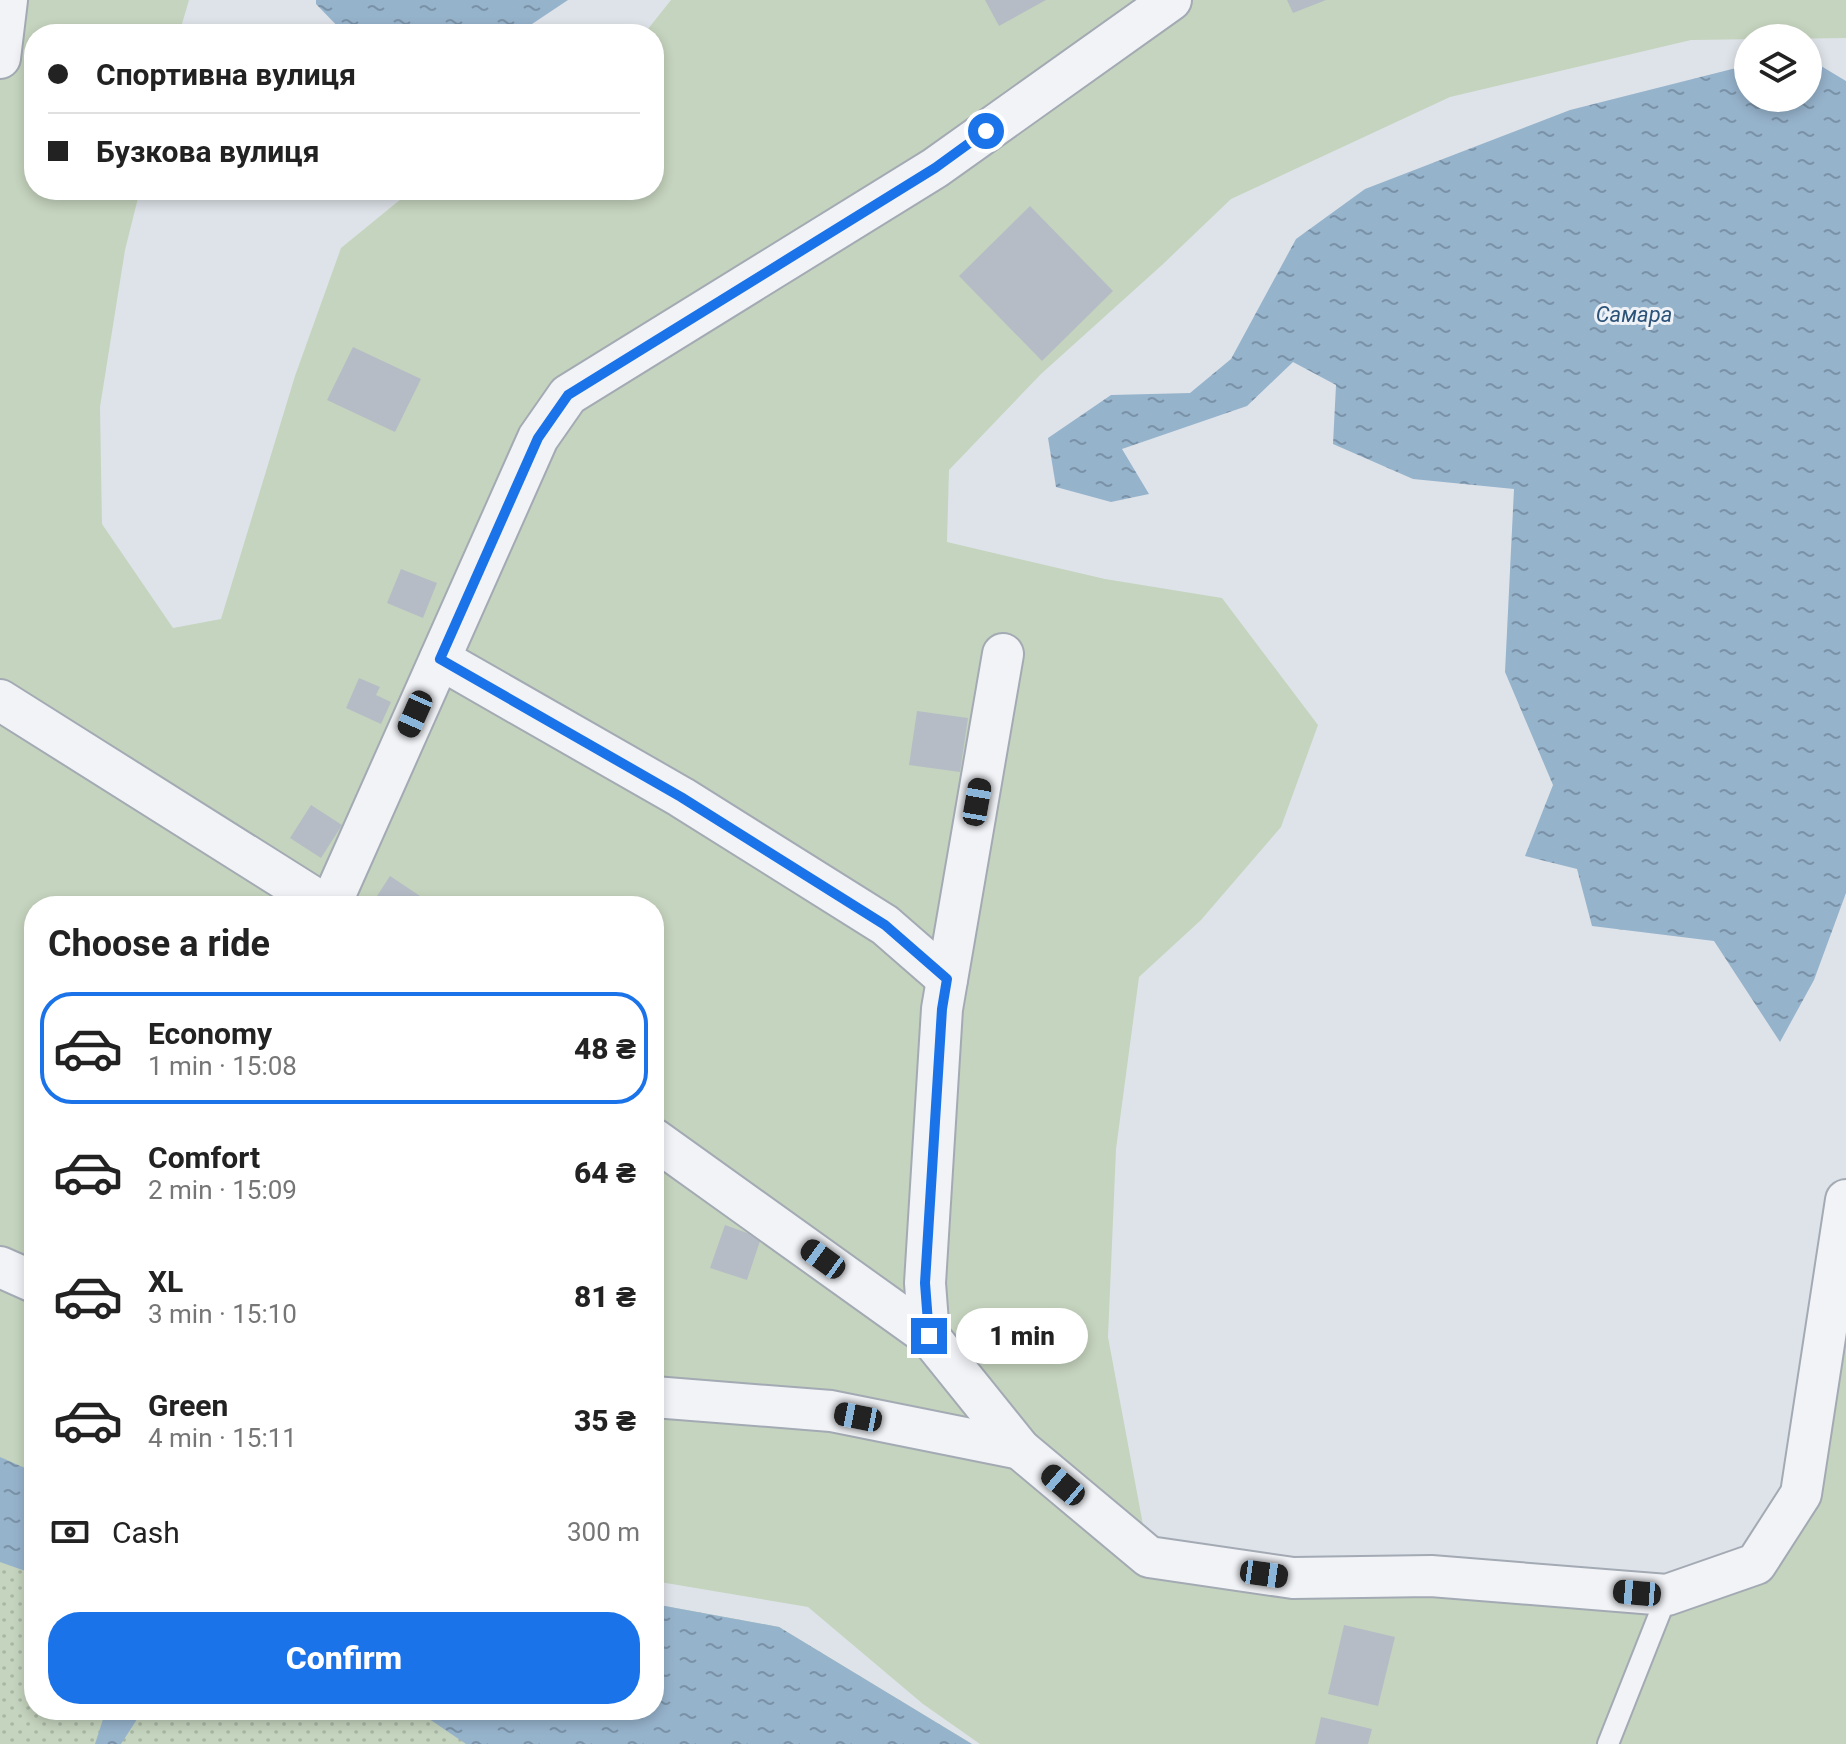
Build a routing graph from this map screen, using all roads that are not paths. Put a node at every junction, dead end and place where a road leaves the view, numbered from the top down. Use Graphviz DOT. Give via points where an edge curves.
graph roads {
  1 [pos="7,0"];
  2 [pos="1171,0"];
  3 [pos="0,58"];
  4 [pos="1003,654"];
  5 [pos="440,659"];
  6 [pos="0,700"];
  7 [pos="312,896"];
  8 [pos="333,896"];
  9 [pos="947,979"];
  10 [pos="664,1146"];
  11 [pos="1846,1200"];
  12 [pos="0,1267"];
  13 [pos="24,1278"];
  14 [pos="929,1336"];
  15 [pos="664,1398"];
  16 [pos="1020,1449"];
  17 [pos="1667,1595"];
  18 [pos="1608,1744"];
  1 -- 3 [label="street"];
  2 -- 5 [label="street" via="935,168 568,395 538,438"];
  4 -- 9 [label="street"];
  5 -- 8 [label="street"];
  5 -- 9 [label="street" via="681,797 885,925"];
  6 -- 7 [label="street"];
  9 -- 14 [label="street" via="925,1283"];
  10 -- 14 [label="street"];
  11 -- 17 [label="street" via="1801,1494 1756,1564"];
  12 -- 13 [label="street"];
  14 -- 16 [label="street"];
  15 -- 16 [label="street" via="831,1411"];
  16 -- 17 [label="street" via="1149,1557 1293,1578 1431,1576"];
  17 -- 18 [label="lane"];
}
